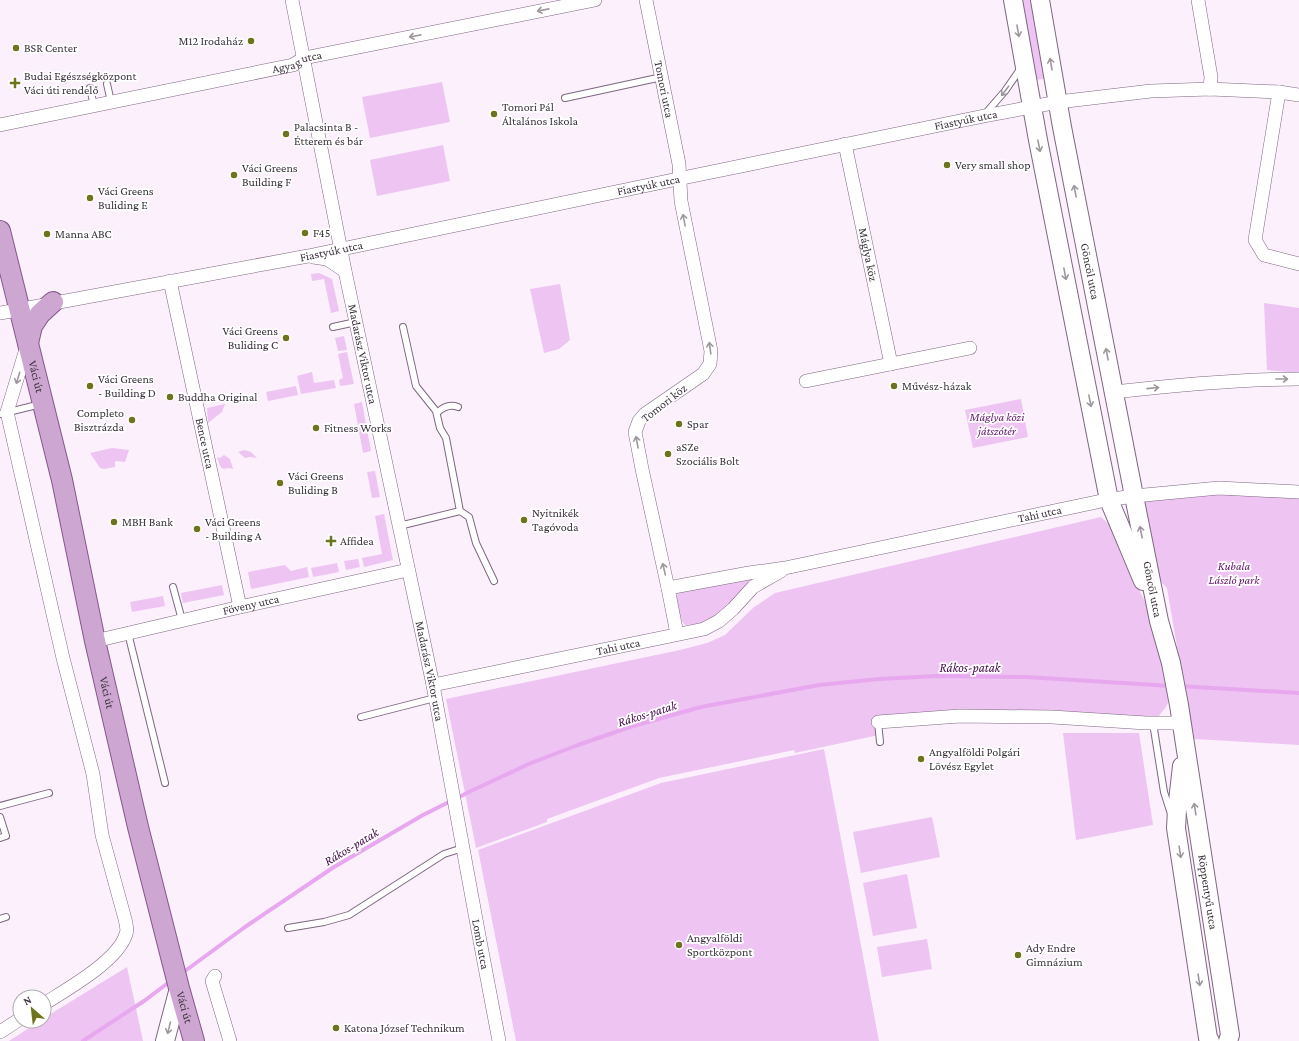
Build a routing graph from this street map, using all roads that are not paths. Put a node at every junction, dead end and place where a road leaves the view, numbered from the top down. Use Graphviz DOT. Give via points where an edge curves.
graph roads {
  1 [pos="292,0"];
  2 [pos="594,0"];
  3 [pos="646,0"];
  4 [pos="1013,0"];
  5 [pos="1040,0"];
  6 [pos="1198,0"];
  7 [pos="566,3"];
  8 [pos="304,58"];
  9 [pos="1024,63"];
  10 [pos="662,77"];
  11 [pos="107,84"];
  12 [pos="90,88"];
  13 [pos="1210,89"];
  14 [pos="1279,92"];
  15 [pos="1299,95"];
  16 [pos="565,98"];
  17 [pos="111,102"];
  18 [pos="1058,102"];
  19 [pos="94,106"];
  20 [pos="1032,108"];
  21 [pos="984,116"];
  22 [pos="0,125"];
  23 [pos="845,144"];
  24 [pos="679,179"];
  25 [pos="0,231"];
  26 [pos="342,248"];
  27 [pos="308,256"];
  28 [pos="1299,264"];
  29 [pos="345,271"];
  30 [pos="170,281"];
  31 [pos="53,302"];
  32 [pos="20,309"];
  33 [pos="0,313"];
  34 [pos="357,322"];
  35 [pos="332,327"];
  36 [pos="403,327"];
  37 [pos="28,343"];
  38 [pos="970,348"];
  39 [pos="891,364"];
  40 [pos="1299,379"];
  41 [pos="806,380"];
  42 [pos="1114,392"];
  43 [pos="43,404"];
  44 [pos="458,408"];
  45 [pos="4,413"];
  46 [pos="437,413"];
  47 [pos="1299,492"];
  48 [pos="1134,496"];
  49 [pos="1109,500"];
  50 [pos="460,512"];
  51 [pos="399,526"];
  52 [pos="785,568"];
  53 [pos="408,570"];
  54 [pos="494,581"];
  55 [pos="173,587"];
  56 [pos="668,588"];
  57 [pos="240,607"];
  58 [pos="182,620"];
  59 [pos="1159,621"];
  60 [pos="128,632"];
  61 [pos="677,634"];
  62 [pos="95,641"];
  63 [pos="434,692"];
  64 [pos="361,716"];
  65 [pos="878,722"];
  66 [pos="1153,723"];
  67 [pos="1182,723"];
  68 [pos="880,742"];
  69 [pos="1184,743"];
  70 [pos="165,783"];
  71 [pos="49,793"];
  72 [pos="0,806"];
  73 [pos="0,816"];
  74 [pos="1176,828"];
  75 [pos="0,838"];
  76 [pos="463,848"];
  77 [pos="288,928"];
  78 [pos="215,976"];
  79 [pos="179,988"];
  80 [pos="52,999"];
  81 [pos="12,1024"];
  82 [pos="0,1032"];
  83 [pos="165,1041"];
  84 [pos="194,1041"];
  85 [pos="230,1041"];
  86 [pos="499,1041"];
  87 [pos="1210,1041"];
  88 [pos="1228,1041"];
  1 -- 8 [label="street, Madarász Viktor utca"];
  2 -- 7 [label="street, Agyag utca"];
  3 -- 10 [label="street, Tomori utca"];
  4 -- 9 [label="street, Göncöl utca, one-way"];
  18 -- 5 [label="street, Göncöl utca, one-way"];
  6 -- 13 [label="street" via="1211,77"];
  7 -- 8 [label="street, Agyag utca, one-way"];
  8 -- 17 [label="street, Agyag utca" via="292,65"];
  8 -- 26 [label="street, Madarász Viktor utca"];
  9 -- 20 [label="street, Göncöl utca"];
  9 -- 21 [label="lane, one-way"];
  10 -- 16 [label="lane"];
  10 -- 24 [label="street, Tomori utca" via="679,164"];
  11 -- 17 [label="lane"];
  12 -- 19 [label="lane"];
  13 -- 14 [label="street, Fiastyúk utca"];
  13 -- 18 [label="street, Fiastyúk utca" via="1151,91"];
  14 -- 15 [label="street, Fiastyúk utca"];
  14 -- 28 [label="street" via="1255,240 1264,255"];
  17 -- 19 [label="street, Agyag utca"];
  18 -- 20 [label="street, Fiastyúk utca"];
  42 -- 18 [label="street, Göncöl utca, one-way"];
  19 -- 22 [label="street, Agyag utca"];
  20 -- 21 [label="street, Fiastyúk utca"];
  20 -- 49 [label="street, Göncöl utca, one-way"];
  21 -- 23 [label="street, Fiastyúk utca"];
  23 -- 24 [label="street, Fiastyúk utca"];
  23 -- 39 [label="street, Máglya köz"];
  24 -- 26 [label="street, Fiastyúk utca"];
  56 -- 24 [label="street, Tomori köz, one-way" via="635,432 645,414 703,374 710,364 711,351 681,201"];
  25 -- 32 [label="main road, Váci út"];
  26 -- 27 [label="street, Fiastyúk utca"];
  26 -- 29 [label="street, Madarász Viktor utca"];
  27 -- 29 [label="street" via="327,259"];
  27 -- 30 [label="street, Fiastyúk utca"];
  29 -- 34 [label="street, Madarász Viktor utca"];
  30 -- 31 [label="street, Fiastyúk utca"];
  30 -- 57 [label="street, Bence utca"];
  31 -- 32 [label="street, Fiastyúk utca"];
  31 -- 37 [label="main road" via="32,326"];
  32 -- 33 [label="street, Fiastyúk utca"];
  32 -- 37 [label="main road, Váci út"];
  34 -- 35 [label="lane"];
  34 -- 51 [label="street, Madarász Viktor utca"];
  36 -- 46 [label="lane" via="416,386"];
  37 -- 43 [label="main road, Váci út"];
  37 -- 45 [label="street, Váci út, one-way"];
  38 -- 39 [label="street"];
  39 -- 41 [label="street"];
  42 -- 40 [label="street, one-way" via="1225,381"];
  42 -- 48 [label="street, Göncöl utca"];
  43 -- 45 [label="lane"];
  43 -- 62 [label="main road, Váci út" via="62,480"];
  44 -- 46 [label="lane" via="447,406"];
  45 -- 80 [label="street, Váci út" via="93,774 102,835 127,933 121,946 94,971"];
  46 -- 50 [label="lane" via="440,428 446,438"];
  47 -- 48 [label="street, Tahi utca" via="1219,488"];
  48 -- 49 [label="street, Tahi utca"];
  59 -- 48 [label="street, Göncöl utca, one-way"];
  49 -- 52 [label="street, Tahi utca"];
  49 -- 59 [label="street, Göncöl utca"];
  50 -- 51 [label="lane"];
  50 -- 54 [label="lane" via="469,516 476,543"];
  51 -- 53 [label="street, Madarász Viktor utca"];
  52 -- 56 [label="street, Tahi utca"];
  52 -- 61 [label="street, Tahi utca" via="753,587 719,621 704,629"];
  53 -- 57 [label="street, Föveny utca"];
  53 -- 63 [label="street, Madarász Viktor utca"];
  55 -- 58 [label="lane"];
  56 -- 61 [label="street, Tomori köz"];
  57 -- 58 [label="street, Föveny utca"];
  58 -- 60 [label="street, Föveny utca"];
  59 -- 67 [label="street, Röppentyű utca" via="1171,663"];
  60 -- 62 [label="street, Föveny utca"];
  60 -- 70 [label="lane" via="157,734"];
  61 -- 63 [label="street, Tahi utca"];
  62 -- 79 [label="main road, Váci út"];
  63 -- 64 [label="lane"];
  63 -- 76 [label="street, Madarász Viktor utca"];
  65 -- 66 [label="street" via="960,716 1052,717"];
  65 -- 68 [label="lane"];
  66 -- 67 [label="street"];
  66 -- 74 [label="lane" via="1164,792"];
  67 -- 69 [label="street, Röppentyű utca"];
  69 -- 74 [label="street, Röppentyű utca"];
  88 -- 69 [label="street, Röppentyű utca, one-way" via="1230,1035"];
  71 -- 72 [label="lane"];
  73 -- 75 [label="lane" via="6,836"];
  74 -- 87 [label="street, Röppentyű utca, one-way"];
  76 -- 77 [label="lane" via="444,854 349,915"];
  76 -- 86 [label="street, Lomb utca"];
  78 -- 85 [label="street" via="212,981"];
  79 -- 83 [label="street, one-way"];
  79 -- 84 [label="main road, Váci út"];
  81 -- 82 [label="street"];
}
